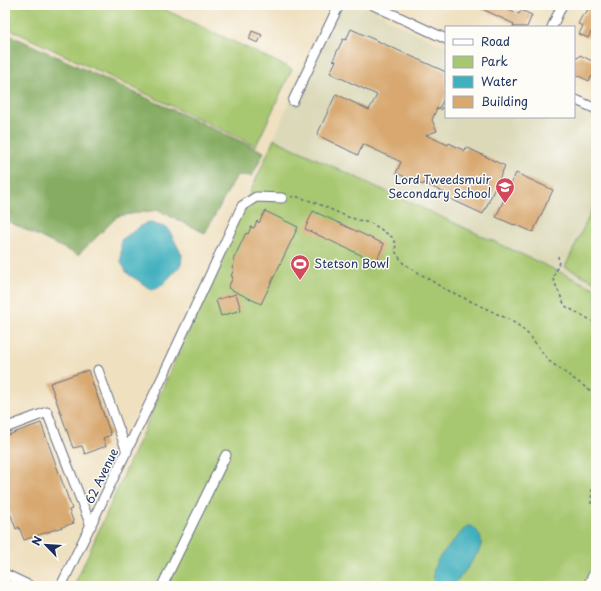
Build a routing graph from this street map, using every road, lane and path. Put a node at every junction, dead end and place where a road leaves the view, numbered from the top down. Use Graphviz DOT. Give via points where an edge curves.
graph roads {
  1 [pos="339,5"];
  2 [pos="373,5"];
  3 [pos="562,5"];
  4 [pos="552,26"];
  5 [pos="445,39"];
  6 [pos="575,99"];
  7 [pos="293,101"];
  8 [pos="445,101"];
  9 [pos="596,109"];
  10 [pos="441,110"];
  11 [pos="282,198"];
  12 [pos="558,256"];
  13 [pos="596,323"];
  14 [pos="98,370"];
  15 [pos="596,395"];
  16 [pos="5,428"];
  17 [pos="127,452"];
  18 [pos="226,455"];
  19 [pos="596,472"];
  20 [pos="591,504"];
  21 [pos="91,526"];
  22 [pos="596,569"];
  23 [pos="5,574"];
  24 [pos="30,586"];
  25 [pos="61,586"];
  26 [pos="162,586"];
  27 [pos="588,586"];
  1 -- 7 [label="street"];
  2 -- 5 [label="street"];
  3 -- 4 [label="street"];
  6 -- 9 [label="street"];
  8 -- 10 [label="path"];
  11 -- 15 [label="path" via="295,196 373,224 392,237 396,244 395,251 403,263 443,288 519,326 549,361"];
  11 -- 17 [label="street, 62 Avenue" via="256,197 242,206"];
  12 -- 13 [label="path" via="559,262 553,279 565,306"];
  14 -- 17 [label="street"];
  16 -- 21 [label="street" via="47,412"];
  17 -- 21 [label="street, 62 Avenue"];
  18 -- 26 [label="street"];
  19 -- 20 [label="path"];
  21 -- 25 [label="street, 62 Avenue"];
  22 -- 27 [label="street"];
  23 -- 24 [label="street"];
}
